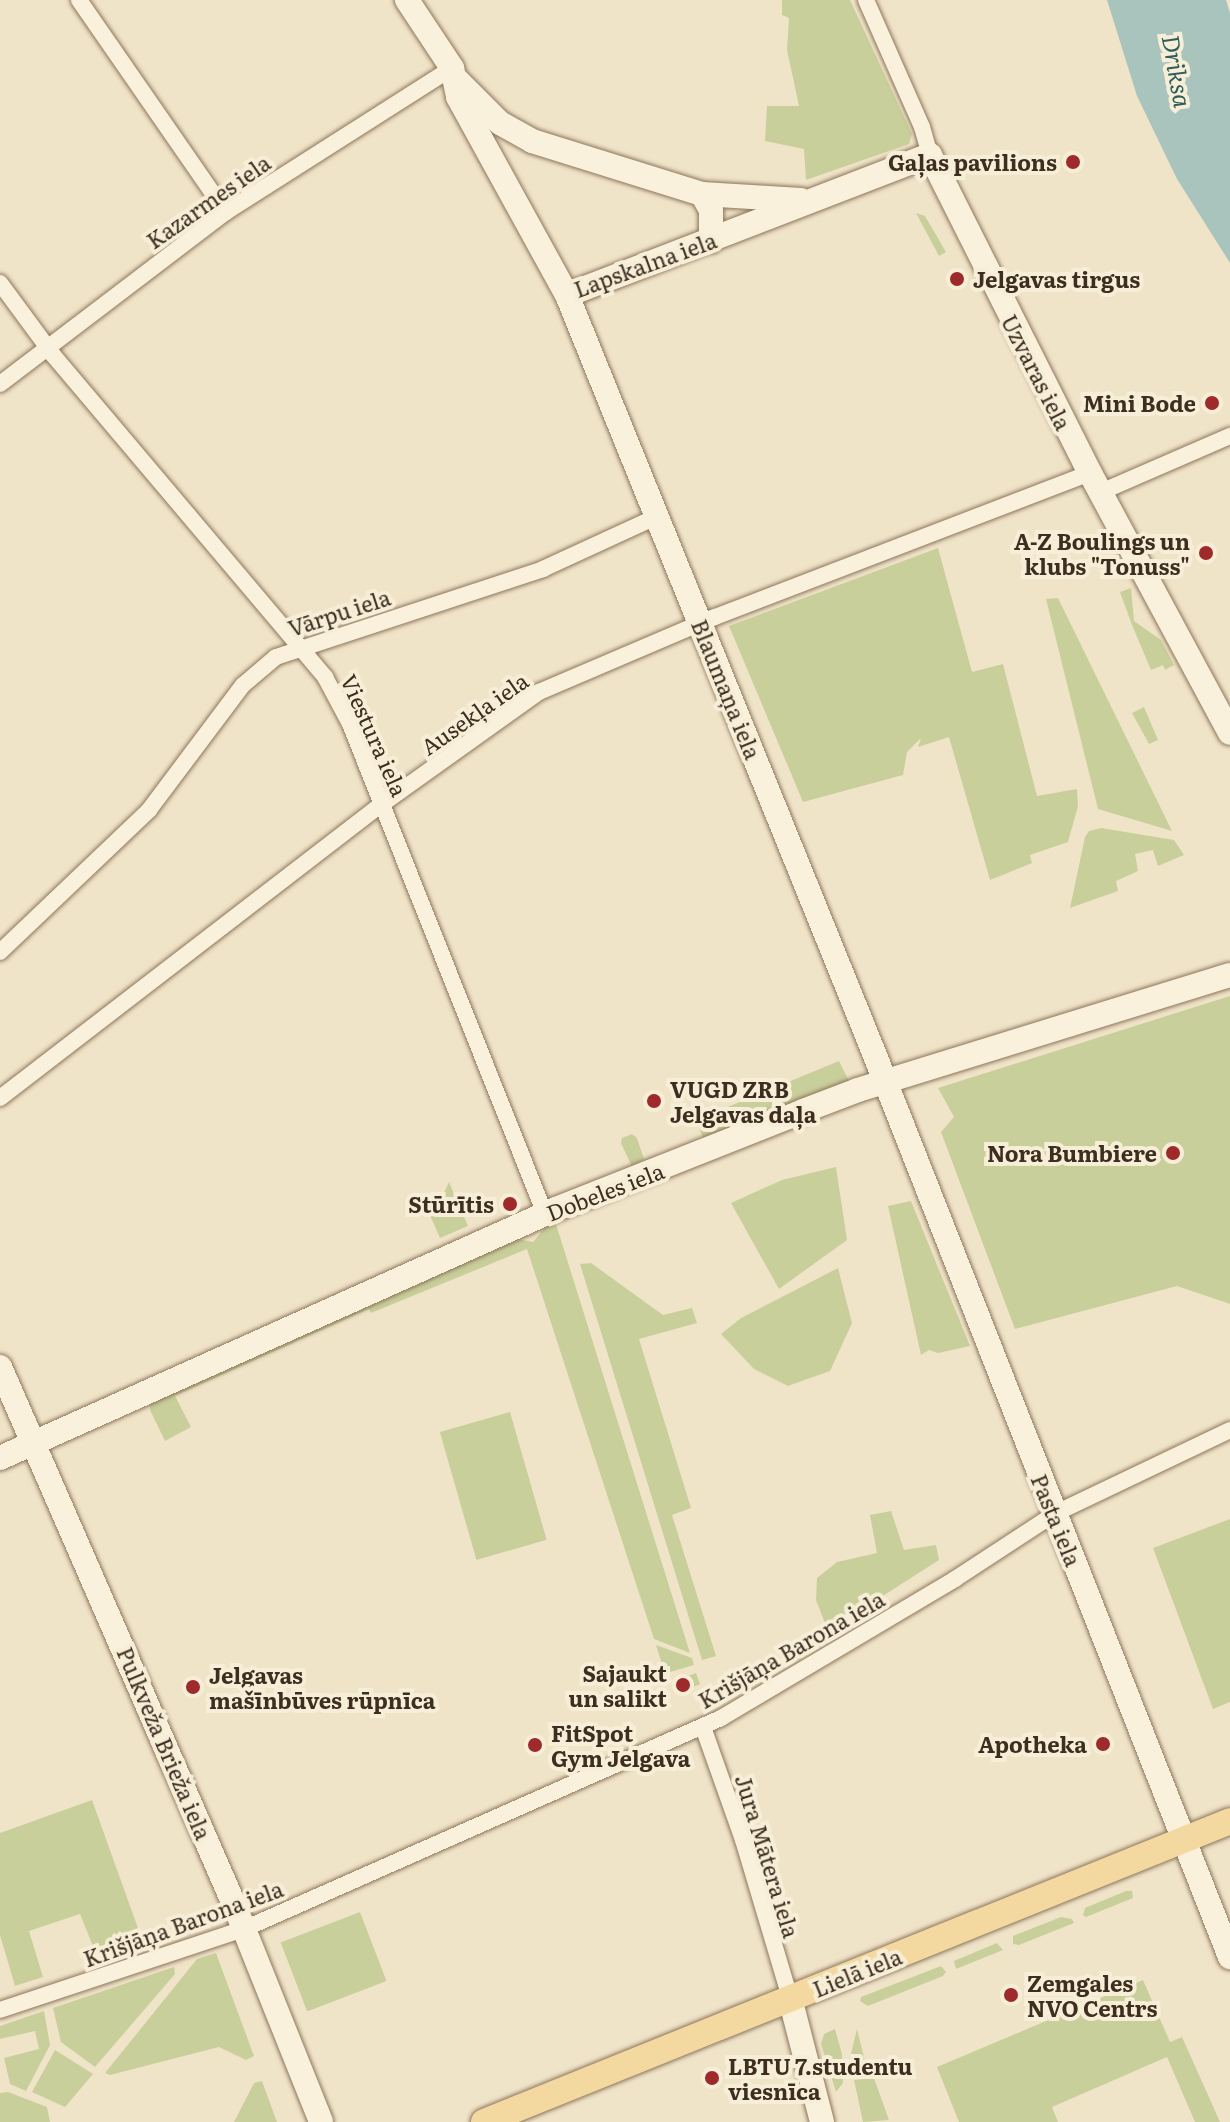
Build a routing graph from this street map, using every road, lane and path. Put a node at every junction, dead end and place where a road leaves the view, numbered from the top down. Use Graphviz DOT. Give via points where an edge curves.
graph roads {
  1 [pos="79,0"];
  2 [pos="407,0"];
  3 [pos="866,0"];
  4 [pos="454,73"];
  5 [pos="930,155"];
  6 [pos="702,194"];
  7 [pos="817,200"];
  8 [pos="226,212"];
  9 [pos="711,241"];
  10 [pos="0,283"];
  11 [pos="567,295"];
  12 [pos="46,346"];
  13 [pos="0,384"];
  14 [pos="1230,436"];
  15 [pos="1096,483"];
  16 [pos="658,516"];
  17 [pos="701,623"];
  18 [pos="299,647"];
  19 [pos="1230,733"];
  20 [pos="382,804"];
  21 [pos="0,952"];
  22 [pos="1230,975"];
  23 [pos="885,1083"];
  24 [pos="0,1098"];
  25 [pos="545,1214"];
  26 [pos="0,1367"];
  27 [pos="1230,1430"];
  28 [pos="34,1442"];
  29 [pos="0,1458"];
  30 [pos="1056,1513"];
  31 [pos="703,1727"];
  32 [pos="1230,1821"];
  33 [pos="1183,1840"];
  34 [pos="244,1929"];
  35 [pos="1230,1957"];
  36 [pos="790,1998"];
  37 [pos="0,2010"];
  38 [pos="321,2122"];
  39 [pos="484,2122"];
  40 [pos="822,2122"];
  1 -- 8 [label="street"];
  2 -- 4 [label="main road, Lapskalna iela"];
  3 -- 5 [label="street, Uzvaras iela"];
  4 -- 6 [label="main road, Lapskalna iela" via="500,123 532,141"];
  4 -- 8 [label="street, Kazarmes iela"];
  4 -- 11 [label="main road, Lapskalna iela" via="458,97"];
  5 -- 7 [label="main road, Lapskalna iela"];
  5 -- 15 [label="main road, Uzvaras iela"];
  6 -- 7 [label="main road, Lapskalna iela"];
  6 -- 9 [label="main road" via="711,210"];
  7 -- 9 [label="main road, Lapskalna iela"];
  8 -- 12 [label="street, Kazarmes iela"];
  9 -- 11 [label="main road, Lapskalna iela"];
  10 -- 12 [label="street, Viestura iela"];
  11 -- 16 [label="main road, Blaumaņa iela"];
  12 -- 13 [label="street, Kazarmes iela"];
  12 -- 18 [label="street, Viestura iela"];
  14 -- 15 [label="street, Ausekļa iela"];
  15 -- 17 [label="street, Ausekļa iela"];
  15 -- 19 [label="main road, Uzvaras iela"];
  16 -- 17 [label="main road, Blaumaņa iela"];
  16 -- 18 [label="street, Vārpu iela" via="543,569"];
  17 -- 20 [label="street, Ausekļa iela" via="539,692"];
  17 -- 23 [label="main road, Blaumaņa iela"];
  18 -- 20 [label="street, Viestura iela" via="325,677 350,724"];
  18 -- 21 [label="street, Vārpu iela" via="276,657 243,685 149,810"];
  20 -- 24 [label="street, Ausekļa iela"];
  20 -- 25 [label="street, Viestura iela"];
  22 -- 23 [label="main road, Dobeles iela"];
  23 -- 25 [label="main road, Dobeles iela"];
  23 -- 30 [label="main road, Pasta iela"];
  25 -- 28 [label="main road, Dobeles iela"];
  26 -- 28 [label="main road, Pulkveža Brieža iela"];
  27 -- 30 [label="street, Krišjāņa Barona iela"];
  28 -- 29 [label="main road, Dobeles iela"];
  28 -- 34 [label="main road, Pulkveža Brieža iela"];
  30 -- 31 [label="street, Krišjāņa Barona iela" via="955,1579"];
  30 -- 33 [label="main road, Pasta iela"];
  31 -- 34 [label="street, Krišjāņa Barona iela"];
  31 -- 36 [label="street, Jura Mātera iela"];
  32 -- 33 [label="main road, Lielā iela"];
  33 -- 35 [label="main road, Pasta iela"];
  33 -- 36 [label="main road, Lielā iela"];
  34 -- 37 [label="street, Krišjāņa Barona iela"];
  34 -- 38 [label="main road, Pulkveža Brieža iela"];
  36 -- 39 [label="main road, Lielā iela"];
  36 -- 40 [label="main road"];
}
